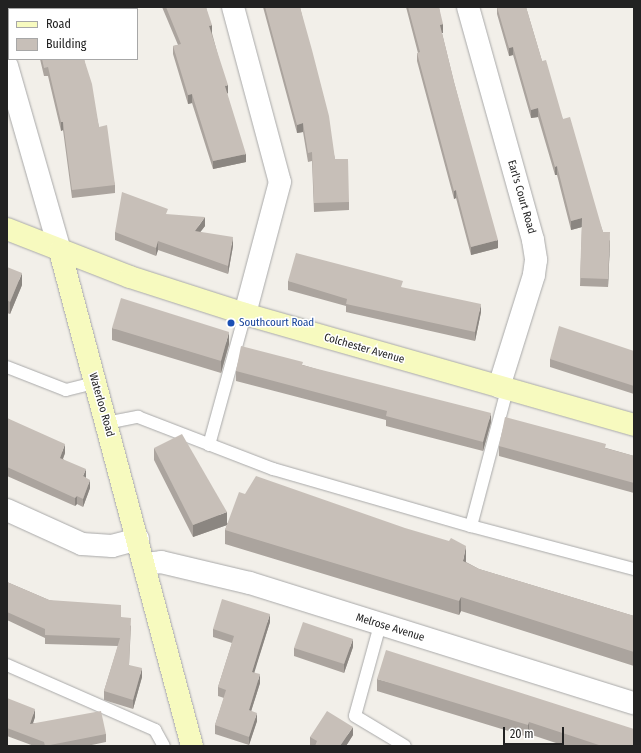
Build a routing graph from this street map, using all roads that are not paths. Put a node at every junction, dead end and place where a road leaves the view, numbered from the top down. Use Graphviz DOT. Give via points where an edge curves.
graph roads {
  1 [pos="234,7"];
  2 [pos="468,7"];
  3 [pos="7,66"];
  4 [pos="7,229"];
  5 [pos="60,251"];
  6 [pos="245,314"];
  7 [pos="7,367"];
  8 [pos="95,383"];
  9 [pos="503,389"];
  10 [pos="106,423"];
  11 [pos="634,425"];
  12 [pos="209,445"];
  13 [pos="7,510"];
  14 [pos="471,526"];
  15 [pos="138,539"];
  16 [pos="145,564"];
  17 [pos="634,569"];
  18 [pos="380,625"];
  19 [pos="7,665"];
  20 [pos="634,704"];
  21 [pos="164,746"];
  22 [pos="192,746"];
  23 [pos="405,746"];
  1 -- 6 [label="street" via="280,182"];
  2 -- 9 [label="street, Earl's Court Road" via="533,240 536,260"];
  3 -- 5 [label="street, Waterloo Road"];
  4 -- 5 [label="street, Colchester Avenue"];
  5 -- 6 [label="street, Colchester Avenue"];
  5 -- 8 [label="street, Waterloo Road"];
  6 -- 9 [label="street, Colchester Avenue"];
  6 -- 12 [label="lane"];
  7 -- 8 [label="lane" via="66,390"];
  8 -- 10 [label="street, Waterloo Road"];
  9 -- 11 [label="street, Colchester Avenue"];
  9 -- 14 [label="lane"];
  10 -- 12 [label="lane" via="138,417"];
  10 -- 15 [label="street, Waterloo Road"];
  12 -- 14 [label="lane" via="273,469"];
  13 -- 15 [label="street" via="82,544 112,546"];
  14 -- 17 [label="lane"];
  15 -- 16 [label="street, Waterloo Road"];
  16 -- 18 [label="street, Melrose Avenue" via="161,562 211,573"];
  16 -- 22 [label="street, Waterloo Road"];
  18 -- 20 [label="street, Melrose Avenue"];
  18 -- 23 [label="lane" via="355,716"];
  19 -- 21 [label="lane" via="155,730"];
}
